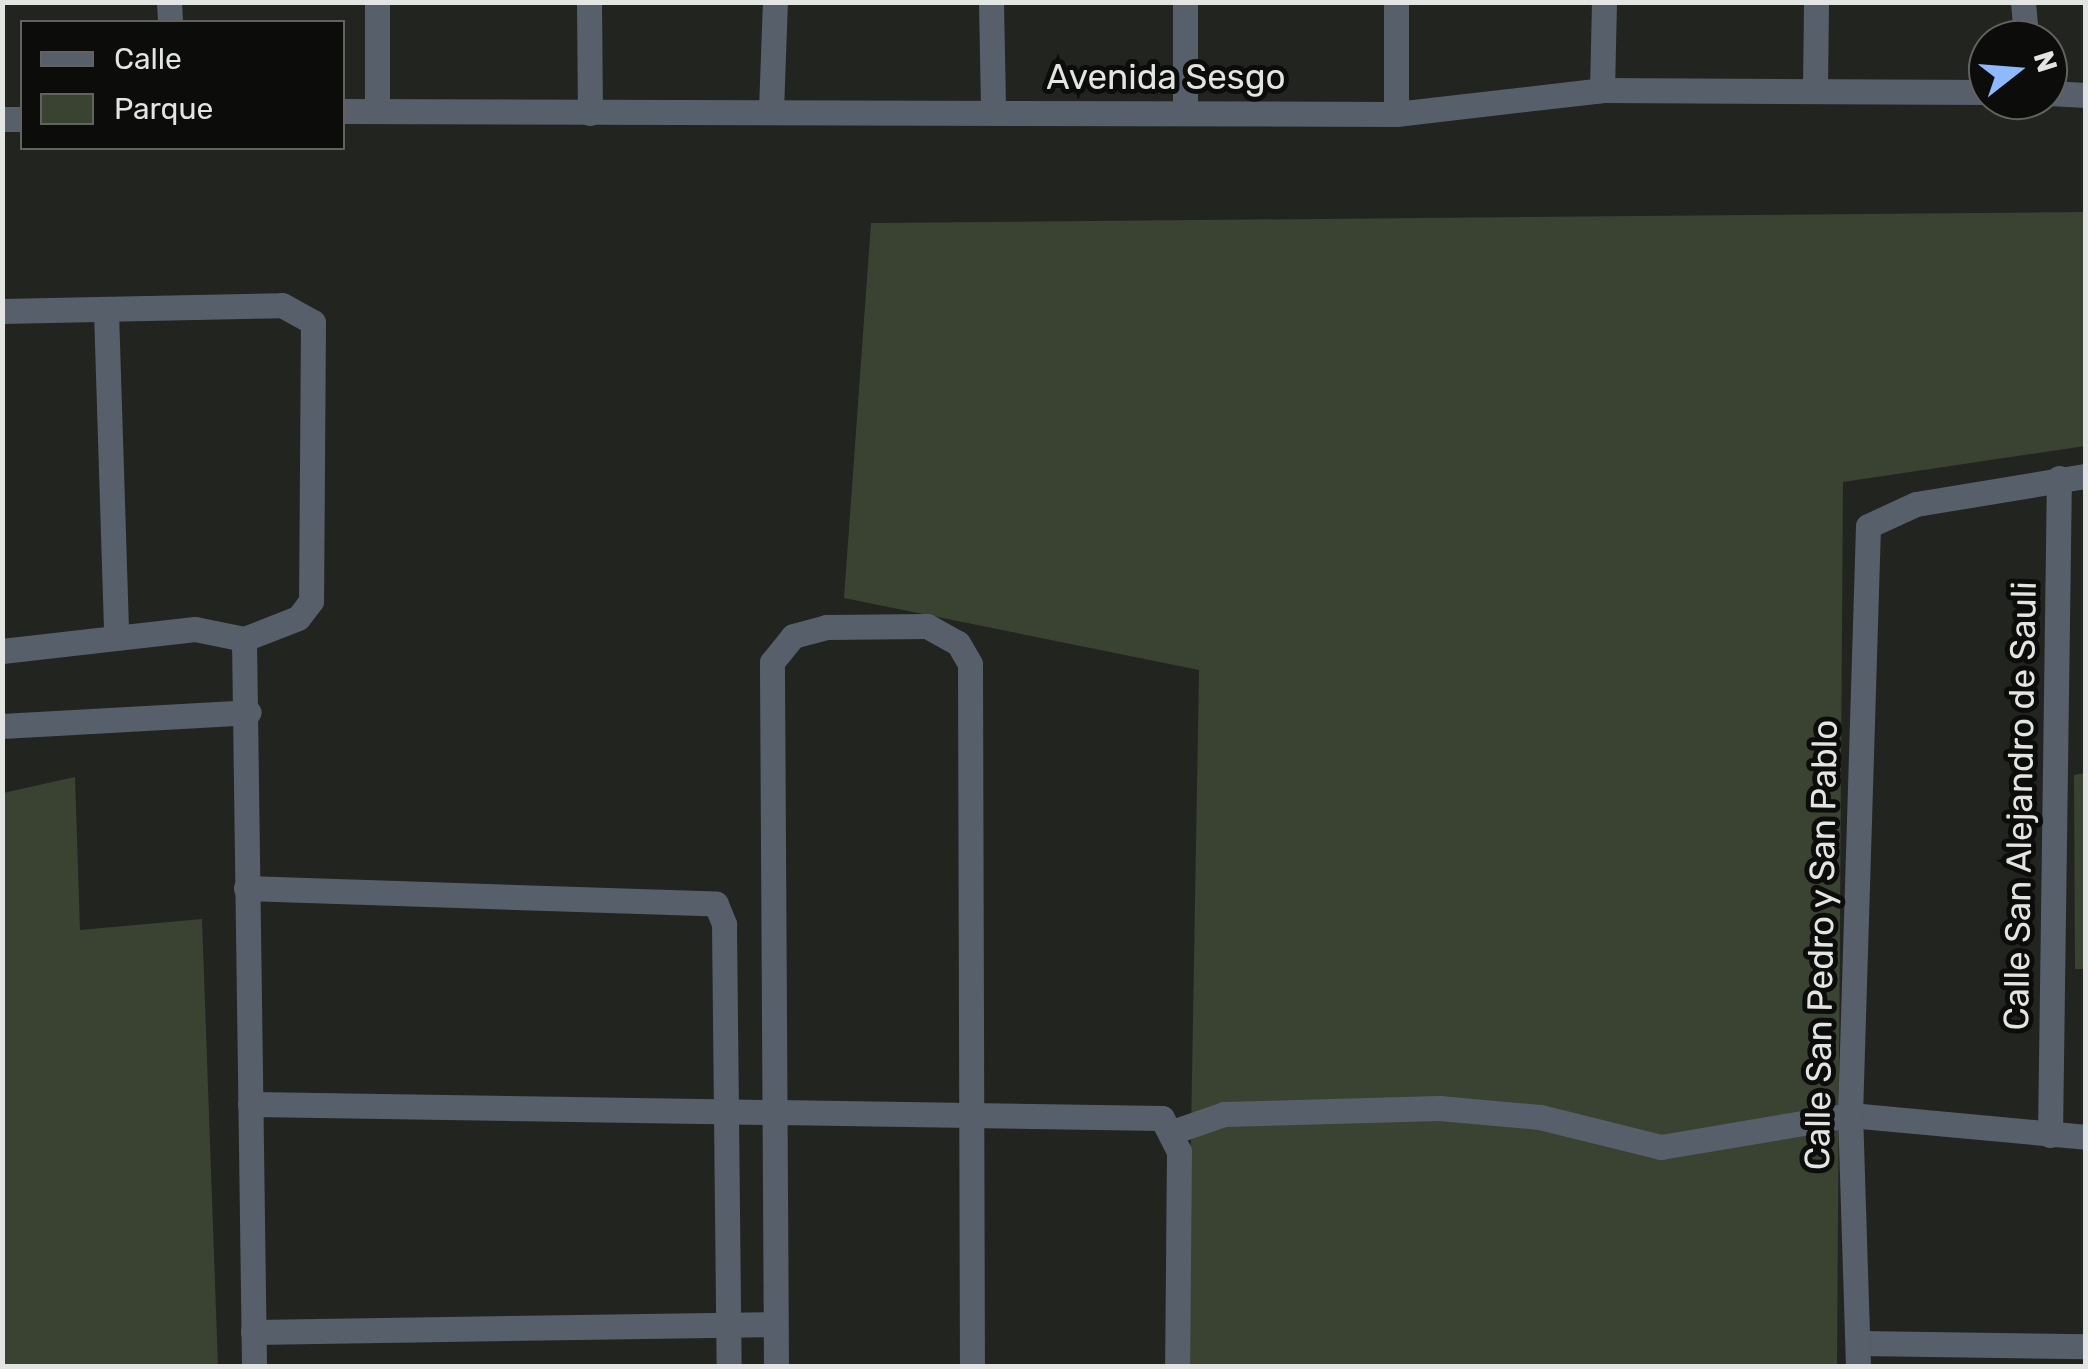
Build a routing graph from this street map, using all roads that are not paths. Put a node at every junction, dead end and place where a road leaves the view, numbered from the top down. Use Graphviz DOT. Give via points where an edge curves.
graph roads {
  1 [pos="377,2"];
  2 [pos="589,2"];
  3 [pos="775,2"];
  4 [pos="992,2"];
  5 [pos="1185,2"];
  6 [pos="1396,2"];
  7 [pos="1604,2"];
  8 [pos="1816,2"];
  9 [pos="1814,88"];
  10 [pos="1602,90"];
  11 [pos="1968,92"];
  12 [pos="377,109"];
  13 [pos="771,110"];
  14 [pos="345,111"];
  15 [pos="992,111"];
  16 [pos="1185,112"];
  17 [pos="590,113"];
  18 [pos="1396,114"];
  19 [pos="2,311"];
  20 [pos="106,311"];
  21 [pos="2086,476"];
  22 [pos="2059,478"];
  23 [pos="116,638"];
  24 [pos="244,640"];
  25 [pos="2,651"];
  26 [pos="249,712"];
  27 [pos="2,726"];
  28 [pos="246,888"];
  29 [pos="250,1104"];
  30 [pos="772,1106"];
  31 [pos="722,1108"];
  32 [pos="972,1112"];
  33 [pos="1850,1115"];
  34 [pos="1175,1130"];
  35 [pos="2050,1135"];
  36 [pos="2086,1136"];
  37 [pos="776,1324"];
  38 [pos="729,1326"];
  39 [pos="253,1332"];
  40 [pos="2086,1346"];
  41 [pos="1858,1355"];
  42 [pos="254,1366"];
  43 [pos="729,1366"];
  44 [pos="776,1366"];
  45 [pos="972,1366"];
  46 [pos="1177,1366"];
  1 -- 12 [label="street"];
  2 -- 17 [label="street"];
  3 -- 13 [label="street"];
  4 -- 15 [label="street"];
  5 -- 16 [label="street"];
  6 -- 18 [label="street"];
  7 -- 10 [label="street"];
  8 -- 9 [label="street"];
  9 -- 10 [label="street, Avenida Sesgo"];
  9 -- 11 [label="street, Avenida Sesgo"];
  10 -- 18 [label="street, Avenida Sesgo"];
  12 -- 14 [label="street, Avenida Sesgo"];
  12 -- 17 [label="street, Avenida Sesgo"];
  13 -- 15 [label="street, Avenida Sesgo"];
  13 -- 17 [label="street, Avenida Sesgo"];
  15 -- 16 [label="street, Avenida Sesgo"];
  16 -- 18 [label="street, Avenida Sesgo"];
  19 -- 20 [label="street"];
  20 -- 23 [label="street"];
  20 -- 24 [label="street" via="282,305 313,322 311,601 298,618"];
  21 -- 22 [label="street"];
  22 -- 33 [label="street, Calle San Pedro y San Pablo" via="1916,504 1868,526"];
  22 -- 35 [label="street, Calle San Alejandro de Sauli"];
  23 -- 24 [label="street" via="195,628"];
  23 -- 25 [label="street"];
  24 -- 26 [label="street"];
  26 -- 27 [label="street"];
  26 -- 28 [label="street"];
  28 -- 29 [label="street"];
  28 -- 31 [label="street" via="716,904 724,924"];
  29 -- 31 [label="street"];
  29 -- 39 [label="street"];
  30 -- 31 [label="street"];
  30 -- 32 [label="street"];
  30 -- 32 [label="street" via="772,662 793,636 826,627 926,626 958,643 970,664"];
  30 -- 37 [label="street"];
  31 -- 38 [label="street"];
  32 -- 34 [label="street" via="1162,1118"];
  32 -- 45 [label="street"];
  33 -- 34 [label="street" via="1662,1147 1540,1117 1439,1108 1224,1114"];
  33 -- 35 [label="street"];
  33 -- 41 [label="street, Calle San Pedro y San Pablo"];
  34 -- 46 [label="street"];
  35 -- 36 [label="street"];
  37 -- 38 [label="street"];
  37 -- 44 [label="street"];
  38 -- 39 [label="street"];
  38 -- 43 [label="street"];
  39 -- 42 [label="street"];
  40 -- 41 [label="street"];
}
